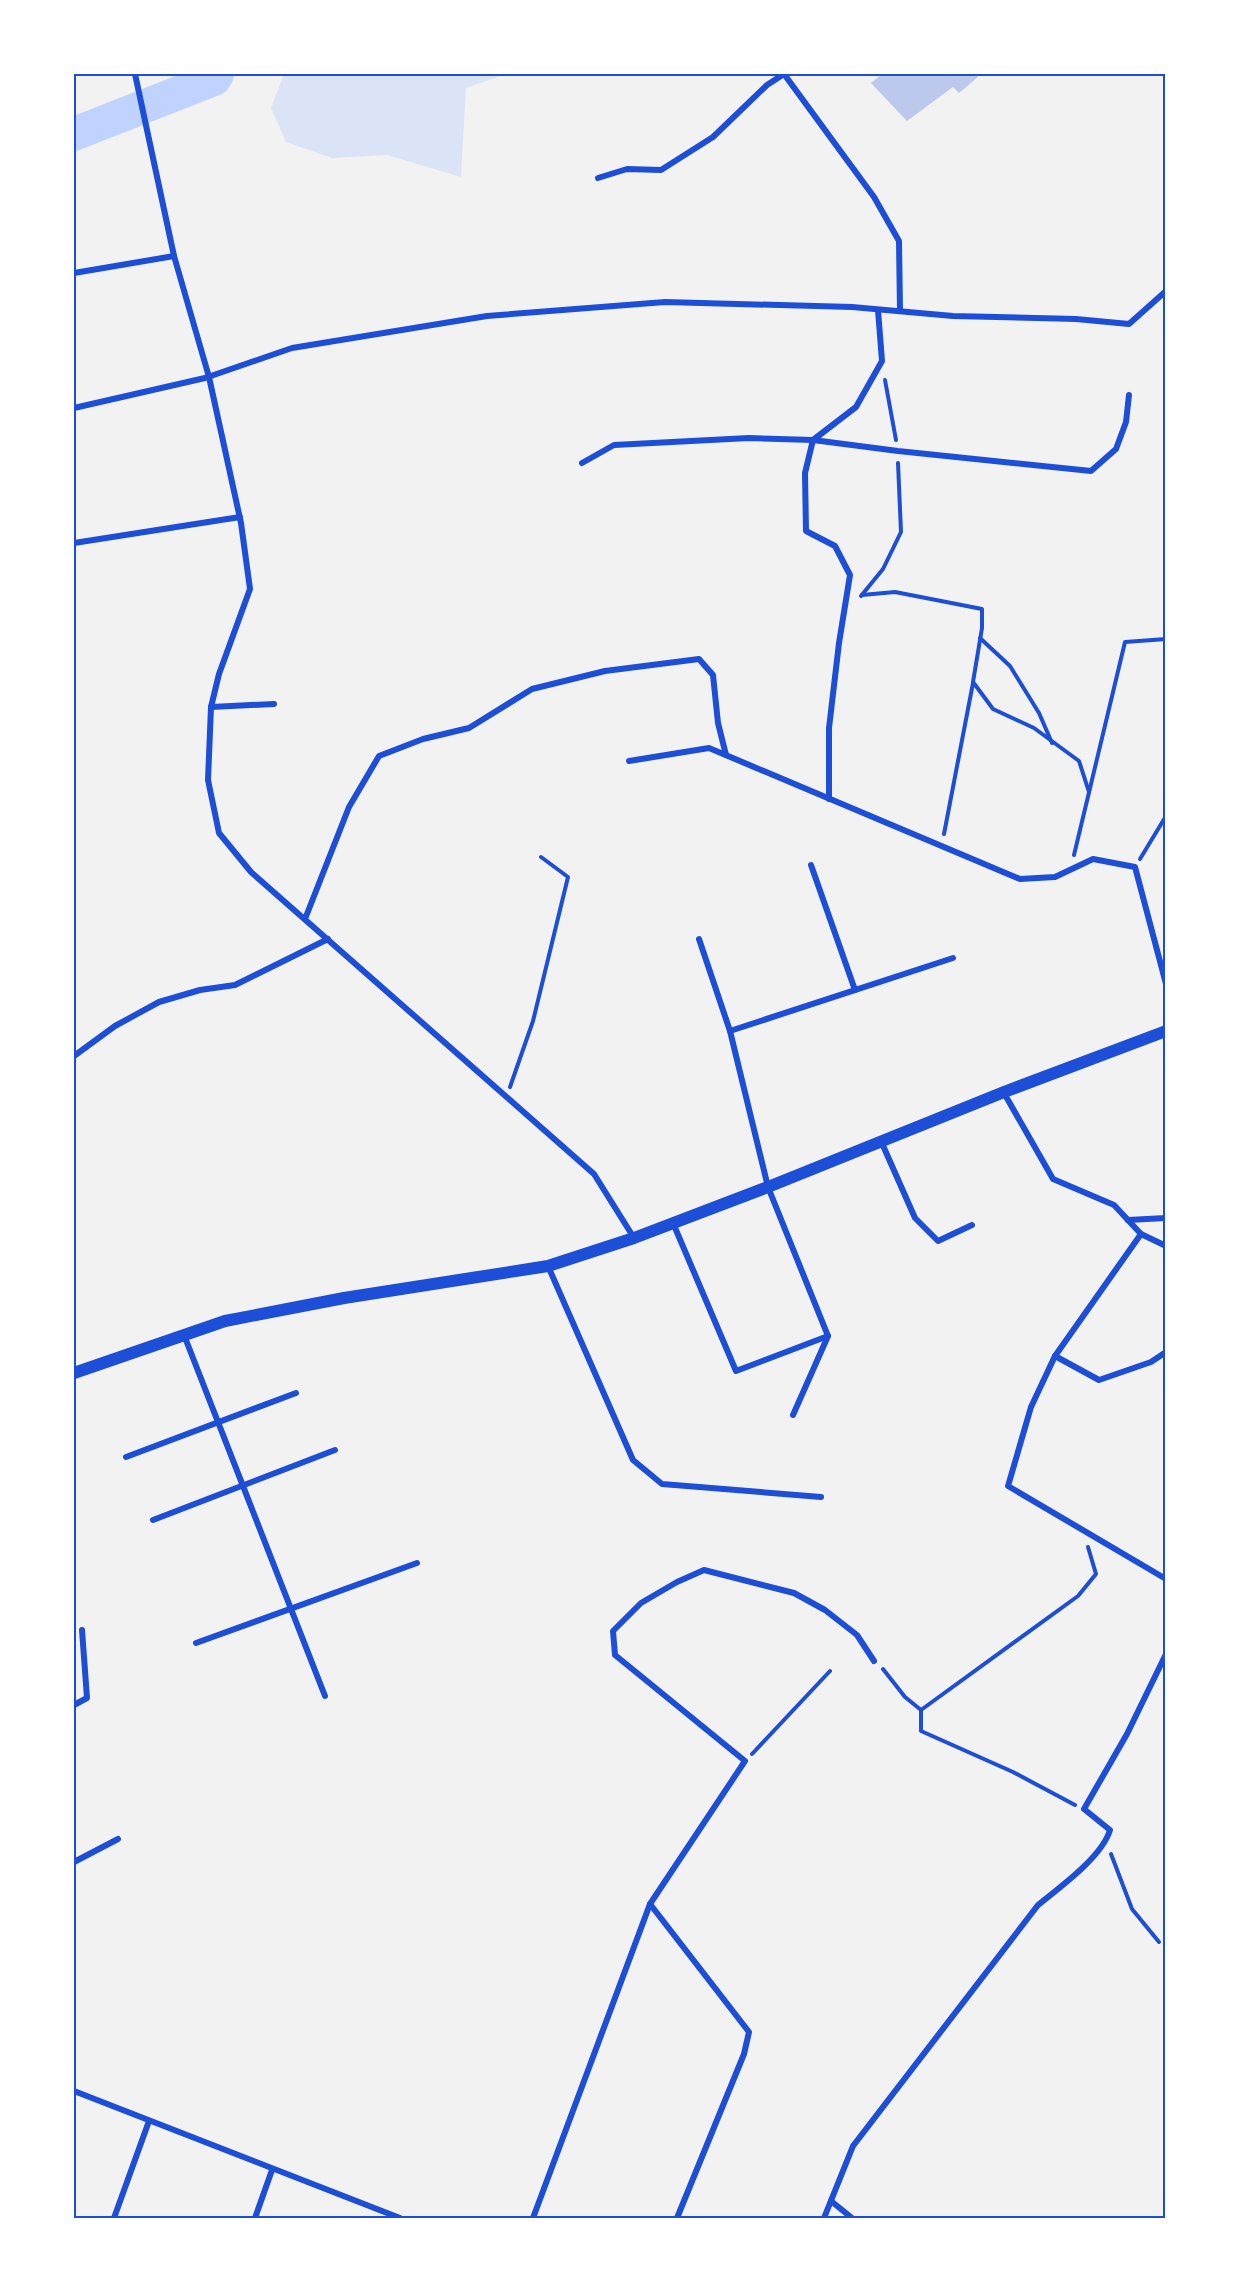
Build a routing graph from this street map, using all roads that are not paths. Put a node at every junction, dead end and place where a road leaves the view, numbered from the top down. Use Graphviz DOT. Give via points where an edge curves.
graph roads {
  1 [pos="784,74"];
  2 [pos="136,76"];
  3 [pos="598,178"];
  4 [pos="174,256"];
  5 [pos="74,273"];
  6 [pos="1166,291"];
  7 [pos="878,310"];
  8 [pos="900,311"];
  9 [pos="209,377"];
  10 [pos="1129,395"];
  11 [pos="74,408"];
  12 [pos="813,440"];
  13 [pos="582,463"];
  14 [pos="240,516"];
  15 [pos="74,543"];
  16 [pos="274,704"];
  17 [pos="211,707"];
  18 [pos="726,755"];
  19 [pos="629,761"];
  20 [pos="829,799"];
  21 [pos="811,865"];
  22 [pos="305,919"];
  23 [pos="328,939"];
  24 [pos="699,939"];
  25 [pos="953,958"];
  26 [pos="1166,984"];
  27 [pos="855,990"];
  28 [pos="730,1031"];
  29 [pos="1166,1031"];
  30 [pos="74,1056"];
  31 [pos="1004,1092"];
  32 [pos="881,1141"];
  33 [pos="768,1187"];
  34 [pos="1166,1218"];
  35 [pos="1128,1220"];
  36 [pos="673,1223"];
  37 [pos="972,1225"];
  38 [pos="1141,1234"];
  39 [pos="634,1238"];
  40 [pos="1166,1246"];
  41 [pos="548,1266"];
  42 [pos="184,1335"];
  43 [pos="828,1336"];
  44 [pos="1166,1352"];
  45 [pos="1055,1356"];
  46 [pos="74,1373"];
  47 [pos="296,1393"];
  48 [pos="793,1415"];
  49 [pos="218,1423"];
  50 [pos="334,1450"];
  51 [pos="126,1458"];
  52 [pos="243,1486"];
  53 [pos="822,1497"];
  54 [pos="153,1520"];
  55 [pos="417,1563"];
  56 [pos="1166,1579"];
  57 [pos="291,1609"];
  58 [pos="82,1630"];
  59 [pos="196,1643"];
  60 [pos="1166,1654"];
  61 [pos="874,1661"];
  62 [pos="325,1696"];
  63 [pos="74,1706"];
  64 [pos="118,1839"];
  65 [pos="74,1862"];
  66 [pos="650,1905"];
  67 [pos="74,2091"];
  68 [pos="149,2121"];
  69 [pos="272,2170"];
  70 [pos="831,2200"];
  71 [pos="114,2218"];
  72 [pos="255,2218"];
  73 [pos="397,2218"];
  74 [pos="533,2218"];
  75 [pos="677,2218"];
  76 [pos="824,2218"];
  77 [pos="852,2218"];
  1 -- 3 [label="street" via="767,85 713,137 661,170 627,169"];
  1 -- 8 [label="street" via="874,197 899,241"];
  2 -- 4 [label="street"];
  4 -- 5 [label="street"];
  4 -- 9 [label="street"];
  6 -- 8 [label="street" via="1129,324"];
  7 -- 8 [label="street"];
  7 -- 9 [label="street" via="665,302 488,316 292,348"];
  7 -- 12 [label="street" via="882,361 856,407"];
  9 -- 11 [label="street"];
  9 -- 14 [label="street"];
  10 -- 12 [label="street" via="1126,422 1116,449 1091,471"];
  12 -- 13 [label="street" via="750,438 614,446"];
  12 -- 20 [label="street" via="806,473 806,531 835,546 850,575 829,728"];
  14 -- 15 [label="street"];
  14 -- 17 [label="street" via="250,589"];
  16 -- 17 [label="street"];
  17 -- 22 [label="street" via="208,780 219,833 251,872"];
  18 -- 19 [label="street" via="709,748"];
  18 -- 20 [label="street"];
  18 -- 22 [label="street" via="713,675 699,659 605,671 532,689 470,728 423,739 379,756 350,807"];
  20 -- 26 [label="street" via="1020,879 1056,878 1093,859 1135,867"];
  21 -- 27 [label="street"];
  22 -- 23 [label="street"];
  23 -- 30 [label="street" via="235,985 159,1002 115,1026"];
  23 -- 39 [label="street" via="594,1174"];
  24 -- 28 [label="street"];
  25 -- 27 [label="street"];
  27 -- 28 [label="street"];
  28 -- 33 [label="street"];
  29 -- 31 [label="main road"];
  31 -- 32 [label="main road"];
  31 -- 35 [label="street" via="1053,1179 1114,1205"];
  32 -- 33 [label="main road"];
  32 -- 37 [label="street" via="915,1218 938,1241"];
  33 -- 36 [label="main road"];
  33 -- 43 [label="street"];
  34 -- 35 [label="street"];
  35 -- 38 [label="street"];
  36 -- 39 [label="main road"];
  36 -- 43 [label="street" via="736,1371"];
  38 -- 40 [label="street"];
  38 -- 45 [label="street"];
  39 -- 41 [label="main road"];
  41 -- 42 [label="main road" via="344,1298 225,1321"];
  41 -- 53 [label="street" via="633,1460 662,1484"];
  42 -- 46 [label="main road"];
  42 -- 49 [label="street"];
  43 -- 48 [label="street"];
  44 -- 45 [label="street" via="1151,1362 1099,1380"];
  45 -- 56 [label="street" via="1031,1407 1008,1486"];
  47 -- 49 [label="street"];
  49 -- 51 [label="street"];
  49 -- 52 [label="street"];
  50 -- 52 [label="street"];
  52 -- 54 [label="street"];
  52 -- 57 [label="street"];
  55 -- 57 [label="street"];
  57 -- 59 [label="street"];
  57 -- 62 [label="street"];
  58 -- 63 [label="street" via="87,1698"];
  60 -- 70 [label="street" via="1084,1809 1110,1830 1107,1842 1038,1905 853,2146"];
  61 -- 66 [label="street" via="857,1635 825,1610 794,1593 704,1570 641,1603 613,1631 615,1655 746,1761"];
  64 -- 65 [label="street"];
  66 -- 74 [label="street"];
  66 -- 75 [label="street" via="749,2032 744,2054"];
  67 -- 68 [label="street"];
  68 -- 69 [label="street"];
  68 -- 71 [label="street"];
  69 -- 72 [label="street"];
  69 -- 73 [label="street"];
  70 -- 76 [label="street"];
  70 -- 77 [label="street"];
}
